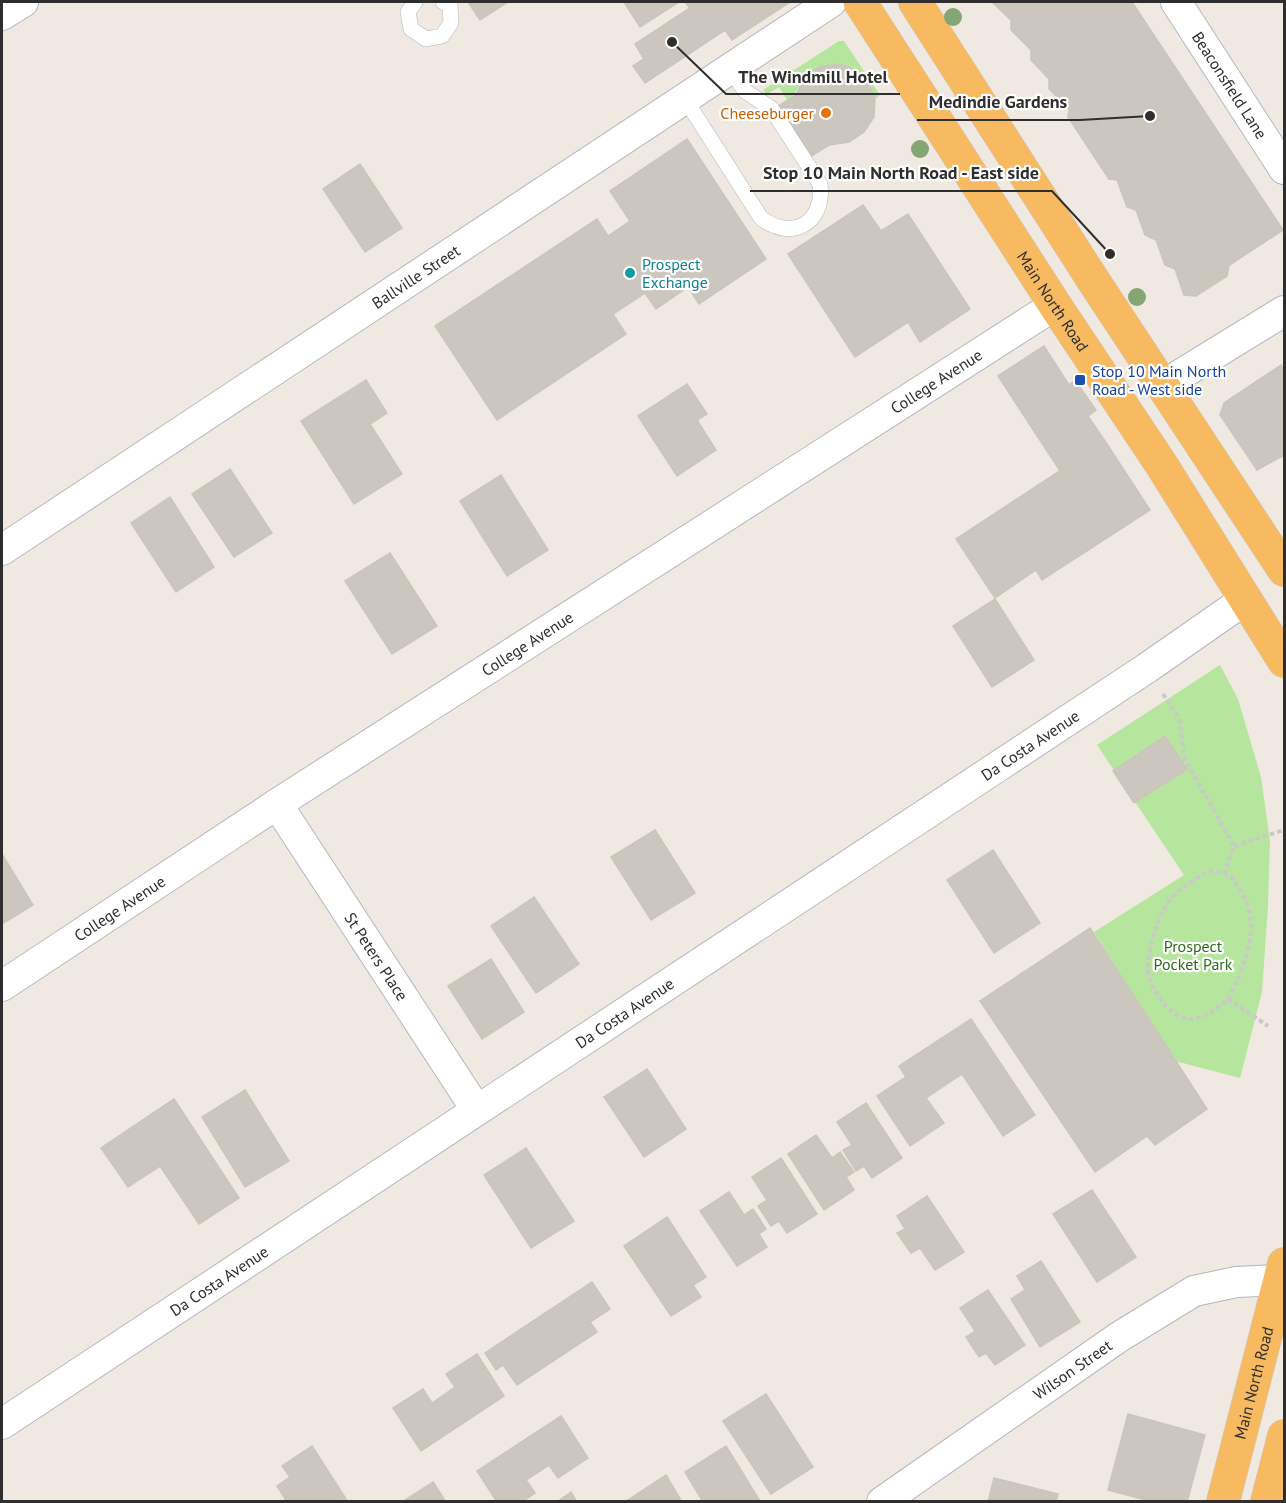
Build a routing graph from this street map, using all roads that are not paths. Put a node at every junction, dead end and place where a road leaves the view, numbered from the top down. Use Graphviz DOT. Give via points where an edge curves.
graph roads {
  1 [pos="23,2"];
  2 [pos="415,2"];
  3 [pos="443,2"];
  4 [pos="831,2"];
  5 [pos="860,2"];
  6 [pos="915,2"];
  7 [pos="1176,2"];
  8 [pos="2,15"];
  9 [pos="730,69"];
  10 [pos="685,99"];
  11 [pos="1284,169"];
  12 [pos="1093,280"];
  13 [pos="1055,305"];
  14 [pos="1284,311"];
  15 [pos="1162,386"];
  16 [pos="2,550"];
  17 [pos="1284,570"];
  18 [pos="1246,599"];
  19 [pos="1284,661"];
  20 [pos="277,804"];
  21 [pos="2,986"];
  22 [pos="476,1109"];
  23 [pos="1282,1272"];
  24 [pos="2,1424"];
  25 [pos="1284,1437"];
  26 [pos="882,1502"];
  27 [pos="1223,1502"];
  28 [pos="1267,1502"];
  1 -- 8 [label="street"];
  2 -- 3 [label="lane" via="408,12 411,28 426,39 442,36 451,22 450,5"];
  4 -- 9 [label="street, Ballville Street"];
  5 -- 13 [label="highway, Main North Road"];
  6 -- 12 [label="highway"];
  7 -- 11 [label="street, Beaconsfield Lane"];
  9 -- 10 [label="street, Ballville Street"];
  9 -- 10 [label="lane" via="745,91 771,108 820,184 819,207 804,225 782,229 761,218"];
  10 -- 16 [label="street, Ballville Street"];
  12 -- 13 [label="highway"];
  12 -- 15 [label="highway"];
  13 -- 18 [label="highway, Main North Road"];
  13 -- 20 [label="street, College Avenue"];
  14 -- 15 [label="street"];
  15 -- 17 [label="highway"];
  18 -- 19 [label="highway, Main North Road"];
  18 -- 22 [label="street, Da Costa Avenue" via="1148,668"];
  20 -- 21 [label="street, College Avenue"];
  20 -- 22 [label="street, St Peters Place"];
  22 -- 24 [label="street, Da Costa Avenue"];
  23 -- 26 [label="street, Wilson Street" via="1194,1291 1119,1337"];
  23 -- 27 [label="highway, Main North Road"];
  25 -- 28 [label="highway"];
}
